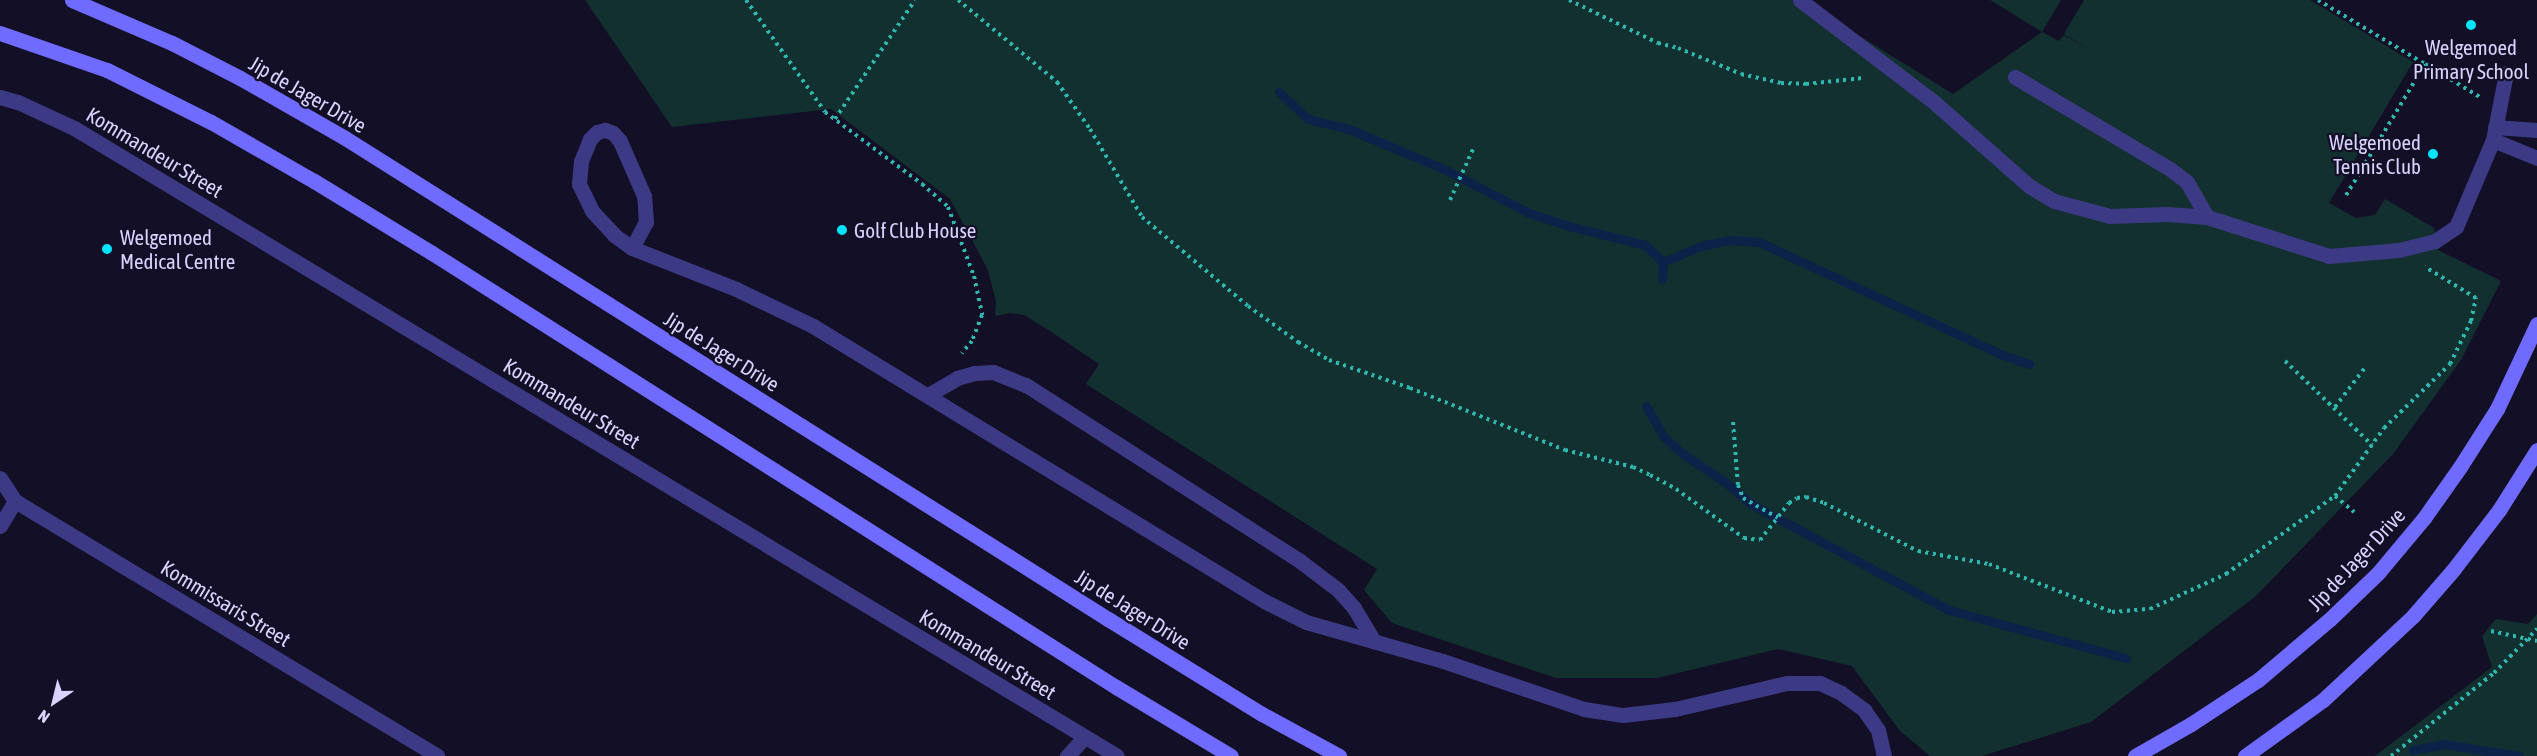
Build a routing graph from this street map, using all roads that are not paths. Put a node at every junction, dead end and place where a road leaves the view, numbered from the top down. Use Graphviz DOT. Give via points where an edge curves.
graph roads {
  1 [pos="72,0"];
  2 [pos="1800,0"];
  3 [pos="0,33"];
  4 [pos="2506,73"];
  5 [pos="2015,77"];
  6 [pos="0,98"];
  7 [pos="2537,130"];
  8 [pos="2494,134"];
  9 [pos="2537,158"];
  10 [pos="2207,217"];
  11 [pos="632,248"];
  12 [pos="2537,324"];
  13 [pos="928,395"];
  14 [pos="2537,450"];
  15 [pos="0,478"];
  16 [pos="15,501"];
  17 [pos="0,526"];
  18 [pos="1374,641"];
  19 [pos="1085,737"];
  20 [pos="437,756"];
  21 [pos="1067,756"];
  22 [pos="1116,756"];
  23 [pos="1231,756"];
  24 [pos="1339,756"];
  25 [pos="1884,756"];
  26 [pos="2135,756"];
  27 [pos="2245,756"];
  1 -- 24 [label="main road, Jip de Jager Drive" via="172,43 336,133 1108,619 1262,714"];
  2 -- 10 [label="street" via="1935,103 2029,186 2054,201 2110,216"];
  3 -- 23 [label="main road" via="107,70 211,122 314,181"];
  4 -- 8 [label="street"];
  5 -- 10 [label="street" via="2170,169 2187,182"];
  6 -- 19 [label="street, Kommandeur Street" via="26,105 74,128"];
  7 -- 8 [label="street"];
  8 -- 9 [label="street"];
  8 -- 10 [label="street" via="2456,227 2435,242 2329,256"];
  11 -- 11 [label="street" via="600,221 579,184 580,161 597,132 613,133 620,141 644,196 646,222"];
  11 -- 13 [label="street" via="736,289 813,326"];
  12 -- 26 [label="main road, Jip de Jager Drive" via="2497,409 2460,467 2378,573 2330,620 2258,680"];
  13 -- 18 [label="street" via="1264,601 1306,622"];
  13 -- 18 [label="street" via="957,378 975,373 993,372 1026,385 1300,561 1338,590"];
  14 -- 27 [label="main road" via="2499,510 2412,616 2323,700"];
  15 -- 16 [label="street, Kommissaris Street"];
  16 -- 17 [label="street"];
  16 -- 20 [label="street, Kommissaris Street"];
  18 -- 25 [label="street" via="1584,709 1623,715 1675,709 1787,683 1820,683 1864,710 1878,730"];
  19 -- 21 [label="street"];
  19 -- 22 [label="street, Kommandeur Street"];
}
